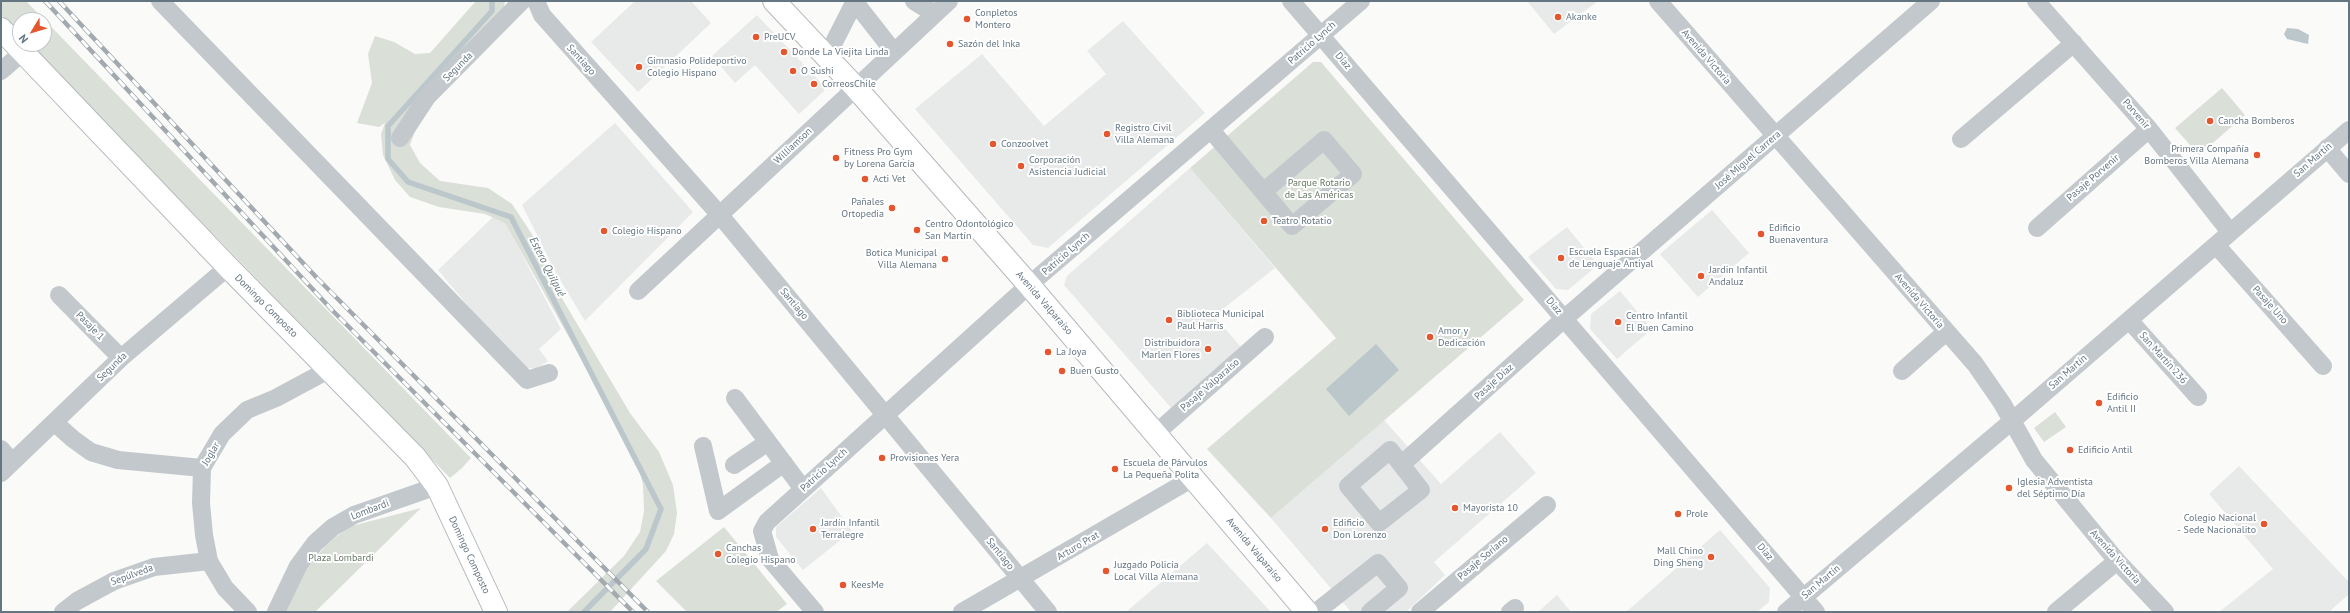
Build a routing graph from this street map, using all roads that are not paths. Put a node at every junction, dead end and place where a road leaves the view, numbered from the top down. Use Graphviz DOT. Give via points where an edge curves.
graph roads {
  1 [pos="160,1"];
  2 [pos="522,1"];
  3 [pos="536,1"];
  4 [pos="774,1"];
  5 [pos="854,1"];
  6 [pos="914,1"];
  7 [pos="948,1"];
  8 [pos="1291,1"];
  9 [pos="1361,1"];
  10 [pos="1658,1"];
  11 [pos="1931,1"];
  12 [pos="2036,1"];
  13 [pos="935,14"];
  14 [pos="1,29"];
  15 [pos="1321,36"];
  16 [pos="12,40"];
  17 [pos="2074,43"];
  18 [pos="23,52"];
  19 [pos="894,52"];
  20 [pos="826,56"];
  21 [pos="1,70"];
  22 [pos="856,88"];
  23 [pos="2149,129"];
  24 [pos="1210,130"];
  25 [pos="2349,130"];
  26 [pos="1776,136"];
  27 [pos="400,138"];
  28 [pos="1961,139"];
  29 [pos="2326,148"];
  30 [pos="2349,174"];
  31 [pos="1263,192"];
  32 [pos="719,214"];
  33 [pos="2037,228"];
  34 [pos="2230,232"];
  35 [pos="2216,244"];
  36 [pos="228,267"];
  37 [pos="1029,285"];
  38 [pos="638,291"];
  39 [pos="59,295"];
  40 [pos="1565,318"];
  41 [pos="2129,320"];
  42 [pos="1946,332"];
  43 [pos="1266,337"];
  44 [pos="121,358"];
  45 [pos="2324,366"];
  46 [pos="330,369"];
  47 [pos="1902,371"];
  48 [pos="549,373"];
  49 [pos="2198,397"];
  50 [pos="735,398"];
  51 [pos="886,414"];
  52 [pos="2012,421"];
  53 [pos="55,423"];
  54 [pos="1156,434"];
  55 [pos="768,442"];
  56 [pos="703,446"];
  57 [pos="5,462"];
  58 [pos="784,463"];
  59 [pos="1402,464"];
  60 [pos="734,465"];
  61 [pos="202,468"];
  62 [pos="1193,478"];
  63 [pos="437,486"];
  64 [pos="803,489"];
  65 [pos="1547,505"];
  66 [pos="209,561"];
  67 [pos="2117,561"];
  68 [pos="1020,579"];
  69 [pos="1803,597"];
  70 [pos="492,611"];
  71 [pos="63,612"];
  72 [pos="248,612"];
  73 [pos="276,612"];
  74 [pos="815,612"];
  75 [pos="962,612"];
  76 [pos="1048,612"];
  77 [pos="1307,612"];
  78 [pos="1316,612"];
  79 [pos="1370,612"];
  80 [pos="1420,612"];
  81 [pos="1786,612"];
  82 [pos="1816,612"];
  83 [pos="2056,612"];
  84 [pos="2166,612"];
  1 -- 48 [label="street" via="527,380"];
  2 -- 27 [label="street, Segunda" via="427,97"];
  3 -- 32 [label="street, Santiago" via="542,15"];
  4 -- 20 [label="main road, Avenida Valparaíso"];
  5 -- 19 [label="street"];
  5 -- 20 [label="street"];
  6 -- 13 [label="street"];
  7 -- 13 [label="street, Williamson"];
  8 -- 15 [label="street, Díaz"];
  9 -- 15 [label="street, Patricio Lynch"];
  10 -- 26 [label="street, Avenida Victoria"];
  11 -- 26 [label="street, José Miguel Carrera"];
  12 -- 17 [label="street, Porvenir"];
  13 -- 19 [label="street, Williamson"];
  14 -- 16 [label="main road, Domingo Composto"];
  15 -- 24 [label="street, Patricio Lynch"];
  15 -- 40 [label="street, Díaz"];
  17 -- 23 [label="street, Porvenir"];
  17 -- 28 [label="street"];
  18 -- 21 [label="street"];
  18 -- 36 [label="main road, Domingo Composto"];
  19 -- 22 [label="street, Williamson"];
  20 -- 22 [label="main road, Avenida Valparaíso"];
  22 -- 32 [label="street, Williamson"];
  22 -- 37 [label="main road, Avenida Valparaíso"];
  23 -- 33 [label="street, Pasaje Porvenir"];
  23 -- 34 [label="street, Porvenir"];
  24 -- 31 [label="street"];
  24 -- 37 [label="street, Patricio Lynch"];
  25 -- 29 [label="street, San Martín"];
  26 -- 40 [label="street, José Miguel Carrera"];
  26 -- 42 [label="street, Avenida Victoria"];
  29 -- 30 [label="street"];
  29 -- 34 [label="street, San Martín"];
  31 -- 31 [label="street" via="1292,226 1353,174 1324,140"];
  32 -- 38 [label="street, Williamson"];
  32 -- 51 [label="street, Santiago"];
  34 -- 35 [label="street, San Martín"];
  35 -- 41 [label="street, San Martín"];
  35 -- 45 [label="street, Pasaje Uno"];
  36 -- 44 [label="street, Segunda"];
  36 -- 46 [label="main road, Domingo Composto"];
  37 -- 51 [label="street, Patricio Lynch"];
  37 -- 54 [label="main road, Avenida Valparaíso"];
  39 -- 44 [label="street, Pasaje 1"];
  40 -- 59 [label="street, Pasaje Díaz"];
  40 -- 69 [label="street, Díaz"];
  41 -- 49 [label="street, San Martín 236"];
  41 -- 52 [label="street, San Martín"];
  42 -- 47 [label="street"];
  42 -- 52 [label="street, Avenida Victoria" via="1975,364"];
  43 -- 54 [label="street, Pasaje Valparaíso"];
  44 -- 53 [label="street, Segunda"];
  46 -- 61 [label="street, Joglar" via="276,398 247,410 222,434"];
  46 -- 63 [label="main road, Domingo Composto" via="415,457"];
  50 -- 55 [label="street"];
  51 -- 64 [label="street, Patricio Lynch"];
  51 -- 68 [label="street, Santiago"];
  52 -- 67 [label="street, Avenida Victoria" via="2034,460"];
  52 -- 69 [label="street, San Martín"];
  53 -- 57 [label="street, Segunda"];
  53 -- 61 [label="street" via="91,452 118,460"];
  54 -- 62 [label="main road, Avenida Valparaíso"];
  55 -- 58 [label="street"];
  55 -- 60 [label="street"];
  56 -- 58 [label="street" via="718,511"];
  58 -- 64 [label="street"];
  61 -- 66 [label="street, Joglar" via="201,504"];
  62 -- 68 [label="street, Arturo Prat"];
  62 -- 77 [label="main road, Avenida Valparaíso"];
  63 -- 70 [label="main road, Domingo Composto"];
  63 -- 73 [label="street, Lombardi" via="354,515 333,527 315,544 298,566"];
  64 -- 74 [label="street, Patricio Lynch" via="767,522 762,531 770,559"];
  65 -- 80 [label="street, Pasaje Soriano"];
  66 -- 71 [label="street, Sepúlveda" via="154,567 114,581"];
  66 -- 72 [label="street, Joglar" via="225,588"];
  67 -- 83 [label="street"];
  67 -- 84 [label="street, Avenida Victoria"];
  68 -- 75 [label="street, Arturo Prat"];
  68 -- 76 [label="street, Santiago"];
  69 -- 81 [label="street, San Martín"];
  69 -- 82 [label="street, Díaz"];
  78 -- 79 [label="street" via="1378,563 1399,588"];
}
